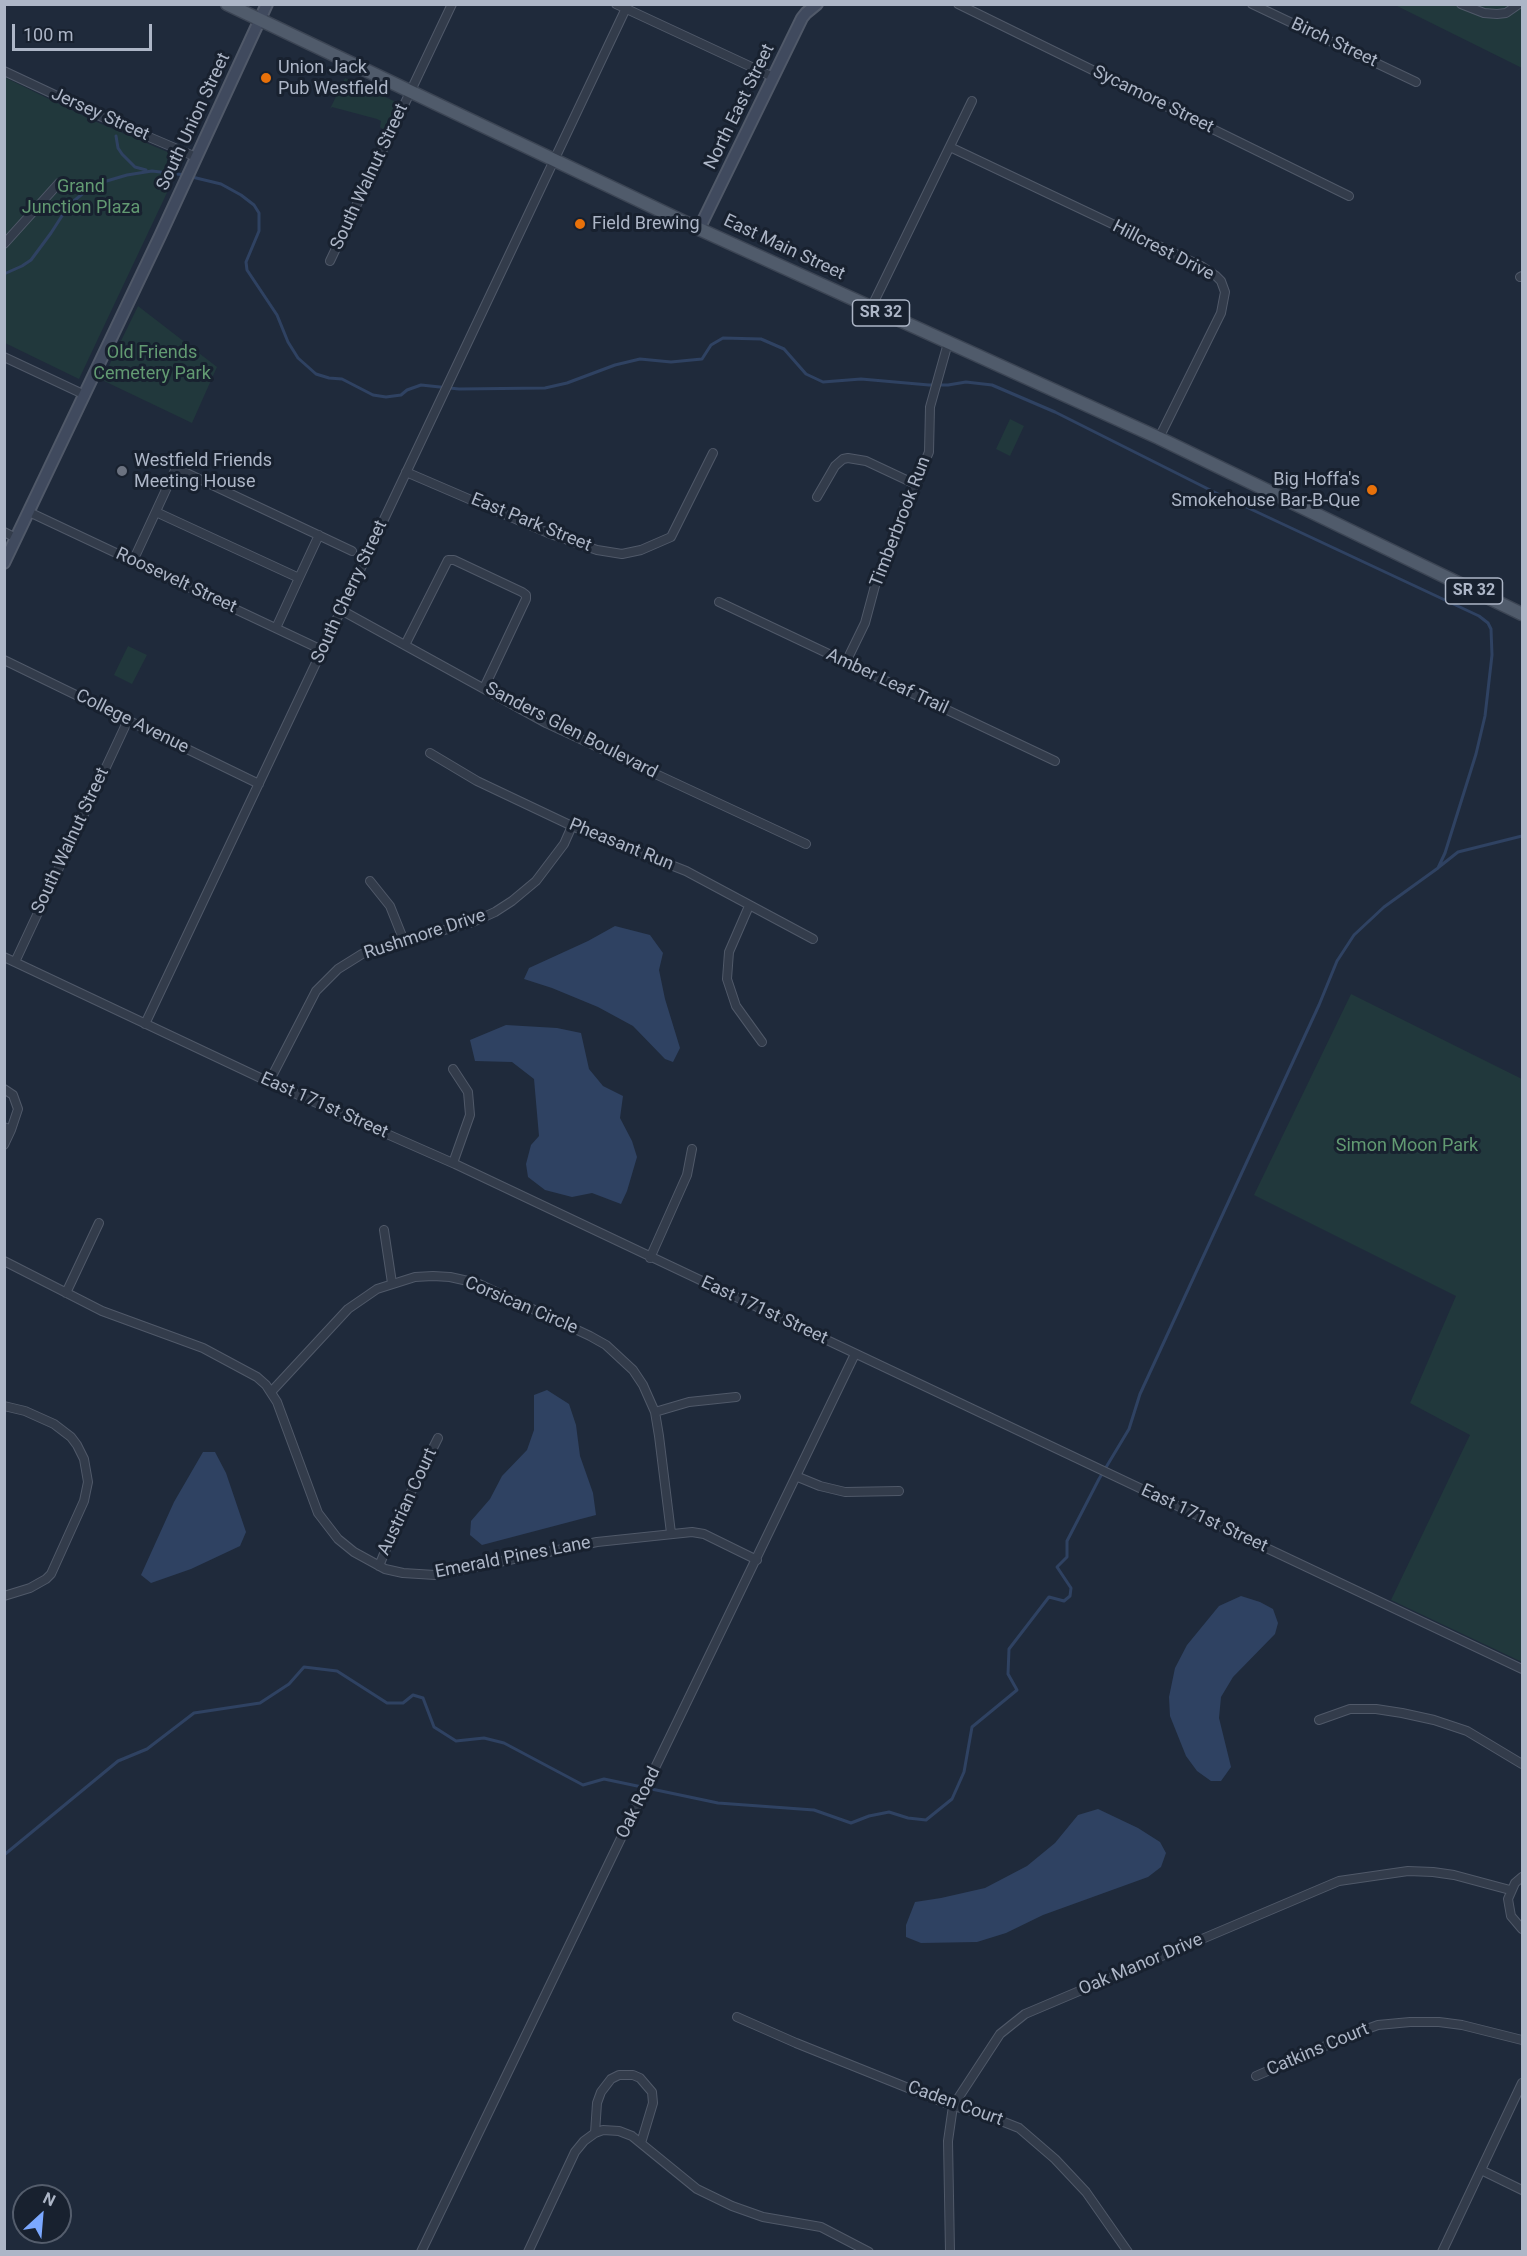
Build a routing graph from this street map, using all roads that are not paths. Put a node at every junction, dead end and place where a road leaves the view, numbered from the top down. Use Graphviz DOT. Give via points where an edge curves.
graph roads {
  1 [pos="227,4"];
  2 [pos="267,4"];
  3 [pos="452,4"];
  4 [pos="616,4"];
  5 [pos="817,4"];
  6 [pos="958,4"];
  7 [pos="1252,4"];
  8 [pos="1461,4"];
  9 [pos="1519,4"];
  10 [pos="627,7"];
  11 [pos="260,20"];
  12 [pos="4,71"];
  13 [pos="773,77"];
  14 [pos="1416,82"];
  15 [pos="410,92"];
  16 [pos="972,101"];
  17 [pos="950,147"];
  18 [pos="554,160"];
  19 [pos="194,162"];
  20 [pos="59,183"];
  21 [pos="1349,196"];
  22 [pos="699,229"];
  23 [pos="4,244"];
  24 [pos="330,261"];
  25 [pos="871,308"];
  26 [pos="948,343"];
  27 [pos="4,357"];
  28 [pos="85,395"];
  29 [pos="1159,438"];
  30 [pos="712,453"];
  31 [pos="406,472"];
  32 [pos="915,484"];
  33 [pos="817,497"];
  34 [pos="29,512"];
  35 [pos="156,512"];
  36 [pos="4,532"];
  37 [pos="319,536"];
  38 [pos="16,538"];
  39 [pos="352,551"];
  40 [pos="132,561"];
  41 [pos="4,563"];
  42 [pos="299,578"];
  43 [pos="719,602"];
  44 [pos="341,610"];
  45 [pos="1522,614"];
  46 [pos="276,628"];
  47 [pos="405,645"];
  48 [pos="322,650"];
  49 [pos="4,660"];
  50 [pos="846,662"];
  51 [pos="484,688"];
  52 [pos="128,720"];
  53 [pos="430,753"];
  54 [pos="1054,761"];
  55 [pos="259,784"];
  56 [pos="572,826"];
  57 [pos="806,844"];
  58 [pos="370,881"];
  59 [pos="749,906"];
  60 [pos="813,939"];
  61 [pos="404,941"];
  62 [pos="4,957"];
  63 [pos="15,962"];
  64 [pos="145,1024"];
  65 [pos="762,1042"];
  66 [pos="453,1070"];
  67 [pos="269,1082"];
  68 [pos="4,1089"];
  69 [pos="8,1129"];
  70 [pos="4,1145"];
  71 [pos="692,1149"];
  72 [pos="453,1163"];
  73 [pos="99,1223"];
  74 [pos="384,1230"];
  75 [pos="650,1258"];
  76 [pos="4,1261"];
  77 [pos="392,1283"];
  78 [pos="66,1293"];
  79 [pos="855,1354"];
  80 [pos="271,1392"];
  81 [pos="736,1397"];
  82 [pos="4,1406"];
  83 [pos="655,1412"];
  84 [pos="438,1438"];
  85 [pos="798,1476"];
  86 [pos="898,1491"];
  87 [pos="671,1533"];
  88 [pos="757,1560"];
  89 [pos="379,1566"];
  90 [pos="4,1596"];
  91 [pos="1522,1669"];
  92 [pos="1319,1720"];
  93 [pos="1522,1764"];
  94 [pos="1522,1877"];
  95 [pos="1510,1890"];
  96 [pos="1522,1929"];
  97 [pos="738,2017"];
  98 [pos="1522,2040"];
  99 [pos="1256,2076"];
  100 [pos="1522,2083"];
  101 [pos="953,2106"];
  102 [pos="595,2133"];
  103 [pos="641,2143"];
  104 [pos="1481,2170"];
  105 [pos="1522,2190"];
  106 [pos="421,2252"];
  107 [pos="528,2252"];
  108 [pos="869,2252"];
  109 [pos="950,2252"];
  110 [pos="1128,2252"];
  111 [pos="1442,2252"];
  1 -- 11 [label="main road, SR 32"];
  2 -- 11 [label="street, South Union Street"];
  3 -- 15 [label="street, South Walnut Street"];
  4 -- 10 [label="street"];
  5 -- 13 [label="street, North East Street" via="802,18"];
  6 -- 21 [label="street, Sycamore Street"];
  7 -- 14 [label="street, Birch Street"];
  8 -- 9 [label="street" via="1497,14"];
  10 -- 13 [label="street"];
  10 -- 18 [label="street, South Cherry Street"];
  11 -- 15 [label="main road, East Main Street / SR 32"];
  11 -- 19 [label="street, South Union Street"];
  12 -- 19 [label="street, Jersey Street"];
  13 -- 22 [label="street, North East Street"];
  15 -- 18 [label="main road, East Main Street / SR 32"];
  15 -- 24 [label="street, South Walnut Street"];
  16 -- 17 [label="street"];
  17 -- 25 [label="street"];
  17 -- 29 [label="street, Hillcrest Drive" via="1201,266 1221,281 1225,292 1221,313"];
  18 -- 22 [label="main road, East Main Street / SR 32"];
  18 -- 31 [label="street, South Cherry Street"];
  19 -- 28 [label="street, South Union Street"];
  20 -- 23 [label="street"];
  22 -- 25 [label="main road, East Main Street / SR 32"];
  25 -- 26 [label="main road, East Main Street / SR 32"];
  26 -- 29 [label="main road, East Main Street / SR 32"];
  26 -- 32 [label="street, Timberbrook Run" via="930,407 929,452"];
  27 -- 28 [label="street"];
  28 -- 34 [label="street, South Union Street"];
  29 -- 45 [label="main road, East Main Street / SR 32"];
  30 -- 31 [label="street, East Park Street" via="671,537 621,554 597,550 548,532"];
  31 -- 44 [label="street, South Cherry Street"];
  32 -- 33 [label="street" via="866,461 848,458 835,466"];
  32 -- 50 [label="street, Timberbrook Run" via="876,582 865,623"];
  34 -- 38 [label="street, South Union Street"];
  34 -- 40 [label="street, Roosevelt Street"];
  35 -- 37 [label="street" via="177,468"];
  35 -- 40 [label="street"];
  35 -- 42 [label="street"];
  36 -- 38 [label="street"];
  37 -- 39 [label="street"];
  37 -- 42 [label="street"];
  38 -- 41 [label="street, South Union Street"];
  40 -- 46 [label="street, Roosevelt Street"];
  42 -- 46 [label="street"];
  43 -- 50 [label="street, Amber Leaf Trail"];
  44 -- 47 [label="street, Sanders Glen Boulevard"];
  44 -- 48 [label="street, South Cherry Street"];
  46 -- 48 [label="street, Roosevelt Street"];
  47 -- 51 [label="street, Sanders Glen Boulevard"];
  47 -- 51 [label="street" via="448,560 522,592 526,599"];
  48 -- 55 [label="street, South Cherry Street"];
  49 -- 52 [label="street, College Avenue"];
  50 -- 54 [label="street, Amber Leaf Trail"];
  51 -- 57 [label="street, Sanders Glen Boulevard" via="546,723"];
  52 -- 55 [label="street, College Avenue"];
  52 -- 63 [label="street, South Walnut Street"];
  53 -- 56 [label="street, Pheasant Run" via="477,781"];
  55 -- 64 [label="street, South Cherry Street"];
  56 -- 59 [label="street, Pheasant Run" via="686,872"];
  56 -- 61 [label="street, Rushmore Drive" via="546,869 512,901 473,922"];
  58 -- 61 [label="street" via="390,906"];
  59 -- 60 [label="street, Pheasant Run"];
  59 -- 65 [label="street" via="729,952 728,980 736,1006"];
  61 -- 67 [label="street, Rushmore Drive" via="362,954 327,978 307,1006"];
  62 -- 63 [label="street, East 171st Street"];
  63 -- 64 [label="street, East 171st Street"];
  64 -- 67 [label="street, East 171st Street"];
  66 -- 72 [label="street" via="468,1092 470,1115"];
  67 -- 72 [label="street, East 171st Street"];
  68 -- 69 [label="street" via="13,1095 18,1109"];
  69 -- 70 [label="street"];
  71 -- 75 [label="street" via="687,1175"];
  72 -- 75 [label="street, East 171st Street"];
  73 -- 78 [label="street"];
  74 -- 77 [label="street"];
  75 -- 79 [label="street, East 171st Street"];
  76 -- 78 [label="street, Emerald Pines Lane"];
  77 -- 80 [label="street, Corsican Circle" via="348,1309"];
  77 -- 83 [label="street, Corsican Circle" via="433,1276 466,1280 590,1336 633,1370"];
  78 -- 80 [label="street, Emerald Pines Lane" via="231,1362 257,1377"];
  79 -- 85 [label="street, Oak Road"];
  79 -- 91 [label="street, East 171st Street"];
  80 -- 89 [label="street, Emerald Pines Lane" via="318,1513 338,1539"];
  81 -- 83 [label="street" via="689,1402"];
  82 -- 90 [label="street" via="25,1411 62,1429 77,1445 88,1473 84,1501 46,1579"];
  83 -- 87 [label="street, Corsican Circle"];
  84 -- 89 [label="street, Austrian Court"];
  85 -- 86 [label="street" via="845,1492"];
  85 -- 88 [label="street, Oak Road"];
  87 -- 88 [label="street, Emerald Pines Lane" via="704,1534"];
  87 -- 89 [label="street, Emerald Pines Lane" via="597,1542 435,1575 403,1573"];
  88 -- 106 [label="street, Oak Road"];
  92 -- 93 [label="street" via="1350,1709 1376,1709 1434,1719 1467,1731"];
  94 -- 95 [label="street"];
  95 -- 96 [label="street" via="1508,1908"];
  95 -- 101 [label="street, Oak Manor Drive" via="1433,1872 1408,1871 1339,1881 1025,2014 1000,2034"];
  97 -- 101 [label="street, Caden Court"];
  98 -- 99 [label="street, Catkins Court" via="1439,2022 1378,2025"];
  100 -- 104 [label="street"];
  101 -- 109 [label="street, Oak Manor Drive" via="948,2141"];
  101 -- 110 [label="street, Caden Court" via="1019,2128 1086,2192"];
  102 -- 103 [label="street" via="619,2131"];
  102 -- 103 [label="street" via="597,2103 605,2084 619,2075 633,2075 646,2084 653,2103"];
  102 -- 107 [label="street" via="575,2152"];
  103 -- 108 [label="street" via="697,2189 732,2206 763,2217 821,2227"];
  104 -- 105 [label="street"];
  104 -- 111 [label="street"];
}
